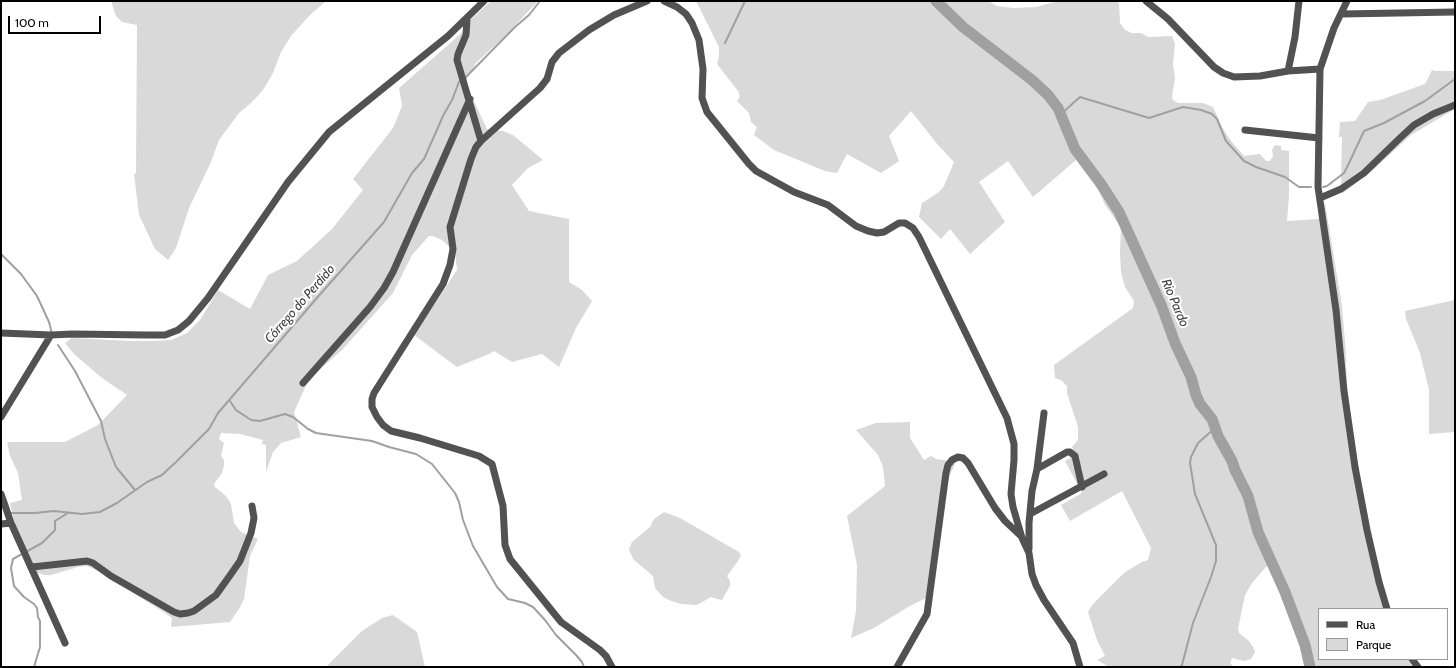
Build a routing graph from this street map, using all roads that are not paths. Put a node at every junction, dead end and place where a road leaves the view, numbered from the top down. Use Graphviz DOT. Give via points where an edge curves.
graph roads {
  1 [pos="484,1"];
  2 [pos="647,1"];
  3 [pos="664,1"];
  4 [pos="1146,1"];
  5 [pos="1299,1"];
  6 [pos="1347,1"];
  7 [pos="1455,12"];
  8 [pos="1341,14"];
  9 [pos="468,18"];
  10 [pos="1320,69"];
  11 [pos="1288,71"];
  12 [pos="470,99"];
  13 [pos="1455,105"];
  14 [pos="1245,130"];
  15 [pos="1319,138"];
  16 [pos="481,141"];
  17 [pos="1320,198"];
  18 [pos="1,333"];
  19 [pos="51,335"];
  20 [pos="303,383"];
  21 [pos="1044,413"];
  22 [pos="1,417"];
  23 [pos="1037,469"];
  24 [pos="1104,474"];
  25 [pos="1082,487"];
  26 [pos="1,494"];
  27 [pos="252,506"];
  28 [pos="1030,514"];
  29 [pos="11,523"];
  30 [pos="1,524"];
  31 [pos="1022,538"];
  32 [pos="1029,553"];
  33 [pos="32,567"];
  34 [pos="1387,608"];
  35 [pos="65,643"];
  36 [pos="612,667"];
  37 [pos="897,667"];
  38 [pos="1080,667"];
  1 -- 9 [label="street"];
  2 -- 16 [label="street" via="614,15 559,53 540,88"];
  3 -- 31 [label="street" via="686,14 692,23 699,40 703,69 702,98 707,112 748,164 794,192 828,205 856,226 877,234 899,223 905,223 913,228 919,237 1011,431 1014,460 1011,494"];
  4 -- 11 [label="street" via="1223,73 1234,77"];
  5 -- 11 [label="street"];
  6 -- 8 [label="street"];
  7 -- 8 [label="street"];
  8 -- 10 [label="street"];
  9 -- 12 [label="street" via="466,35 457,60"];
  9 -- 19 [label="street" via="329,132 288,182 208,298 178,330 165,335"];
  10 -- 11 [label="street"];
  10 -- 15 [label="street"];
  12 -- 16 [label="street"];
  12 -- 20 [label="street" via="384,288"];
  13 -- 17 [label="street" via="1433,114 1414,126 1364,173 1341,189"];
  14 -- 15 [label="street"];
  15 -- 17 [label="street"];
  16 -- 36 [label="street" via="471,159 450,227 453,249 443,284 374,393 372,407 383,425 391,431 479,456 492,464 503,506 504,545 510,559 561,622 600,650"];
  17 -- 34 [label="street" via="1355,467 1367,530"];
  18 -- 19 [label="street"];
  19 -- 22 [label="street"];
  21 -- 23 [label="street"];
  23 -- 25 [label="street" via="1070,452 1075,456"];
  23 -- 28 [label="street"];
  24 -- 25 [label="street"];
  25 -- 28 [label="street"];
  26 -- 29 [label="street"];
  27 -- 33 [label="street" via="254,518 251,533 240,560 216,594 188,614 174,612 153,601 87,561"];
  28 -- 32 [label="street"];
  29 -- 30 [label="street"];
  29 -- 33 [label="street"];
  31 -- 32 [label="street"];
  31 -- 37 [label="street" via="995,508 968,463 958,457 952,460 946,473 927,614"];
  32 -- 38 [label="street" via="1036,585 1073,643"];
  33 -- 35 [label="street"];
}
